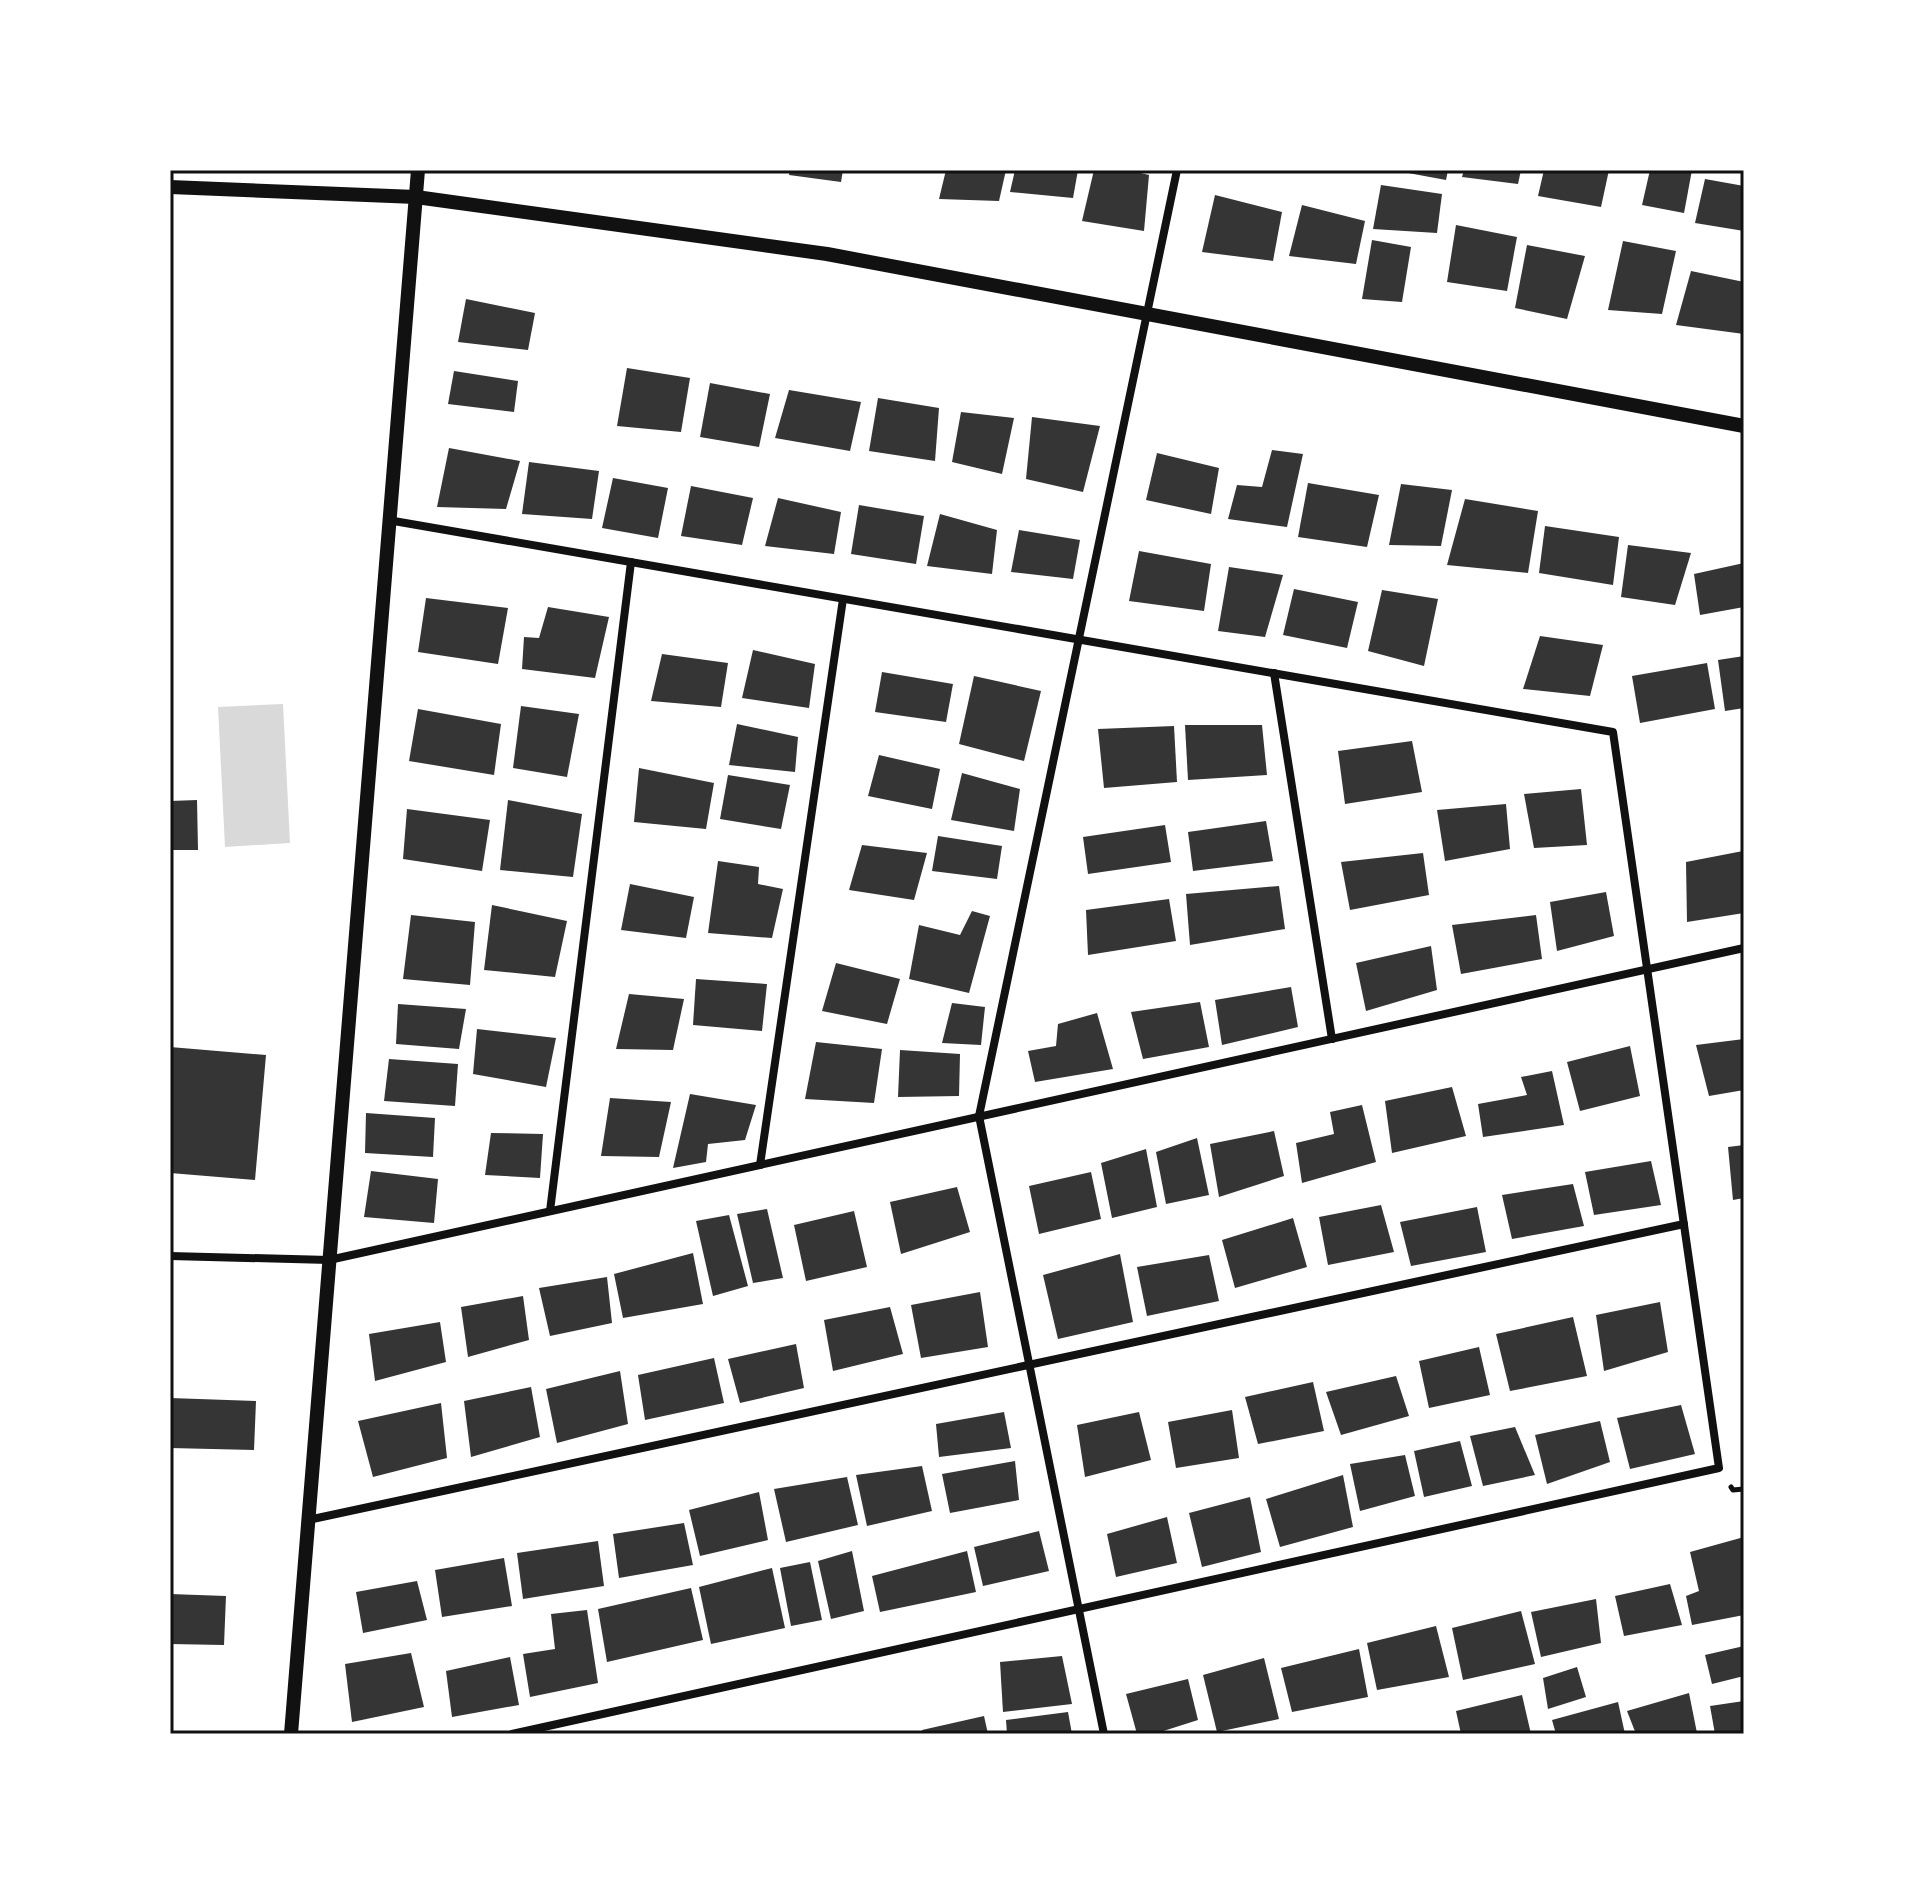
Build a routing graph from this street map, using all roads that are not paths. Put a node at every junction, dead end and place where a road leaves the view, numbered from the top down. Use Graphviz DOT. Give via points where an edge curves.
graph roads {
  1 [pos="418,170"];
  2 [pos="1177,170"];
  3 [pos="170,187"];
  4 [pos="416,197"];
  5 [pos="1148,312"];
  6 [pos="1744,426"];
  7 [pos="388,520"];
  8 [pos="631,562"];
  9 [pos="843,599"];
  10 [pos="1079,639"];
  11 [pos="1274,673"];
  12 [pos="1744,948"];
  13 [pos="1646,970"];
  14 [pos="1332,1039"];
  15 [pos="979,1116"];
  16 [pos="760,1165"];
  17 [pos="550,1211"];
  18 [pos="1684,1224"];
  19 [pos="170,1256"];
  20 [pos="329,1260"];
  21 [pos="1029,1365"];
  22 [pos="308,1520"];
  23 [pos="1079,1610"];
  24 [pos="291,1734"];
  25 [pos="512,1734"];
  26 [pos="1104,1734"];
  1 -- 4 [label="street"];
  2 -- 5 [label="street"];
  3 -- 4 [label="street"];
  4 -- 5 [label="street" via="827,254"];
  4 -- 7 [label="street"];
  5 -- 6 [label="street"];
  5 -- 10 [label="street"];
  7 -- 8 [label="street"];
  7 -- 20 [label="street"];
  8 -- 9 [label="street"];
  8 -- 17 [label="street"];
  9 -- 10 [label="street"];
  9 -- 16 [label="street"];
  10 -- 11 [label="street"];
  10 -- 15 [label="street"];
  11 -- 13 [label="street" via="1613,732"];
  11 -- 14 [label="street"];
  12 -- 13 [label="street"];
  13 -- 14 [label="street"];
  13 -- 18 [label="street"];
  14 -- 15 [label="street"];
  15 -- 16 [label="street"];
  15 -- 21 [label="street"];
  16 -- 17 [label="street"];
  17 -- 20 [label="street"];
  18 -- 21 [label="street"];
  18 -- 23 [label="street" via="1719,1468"];
  19 -- 20 [label="street"];
  20 -- 22 [label="street"];
  21 -- 22 [label="street"];
  21 -- 23 [label="street"];
  22 -- 24 [label="street"];
  23 -- 25 [label="street"];
  23 -- 26 [label="street"];
}
